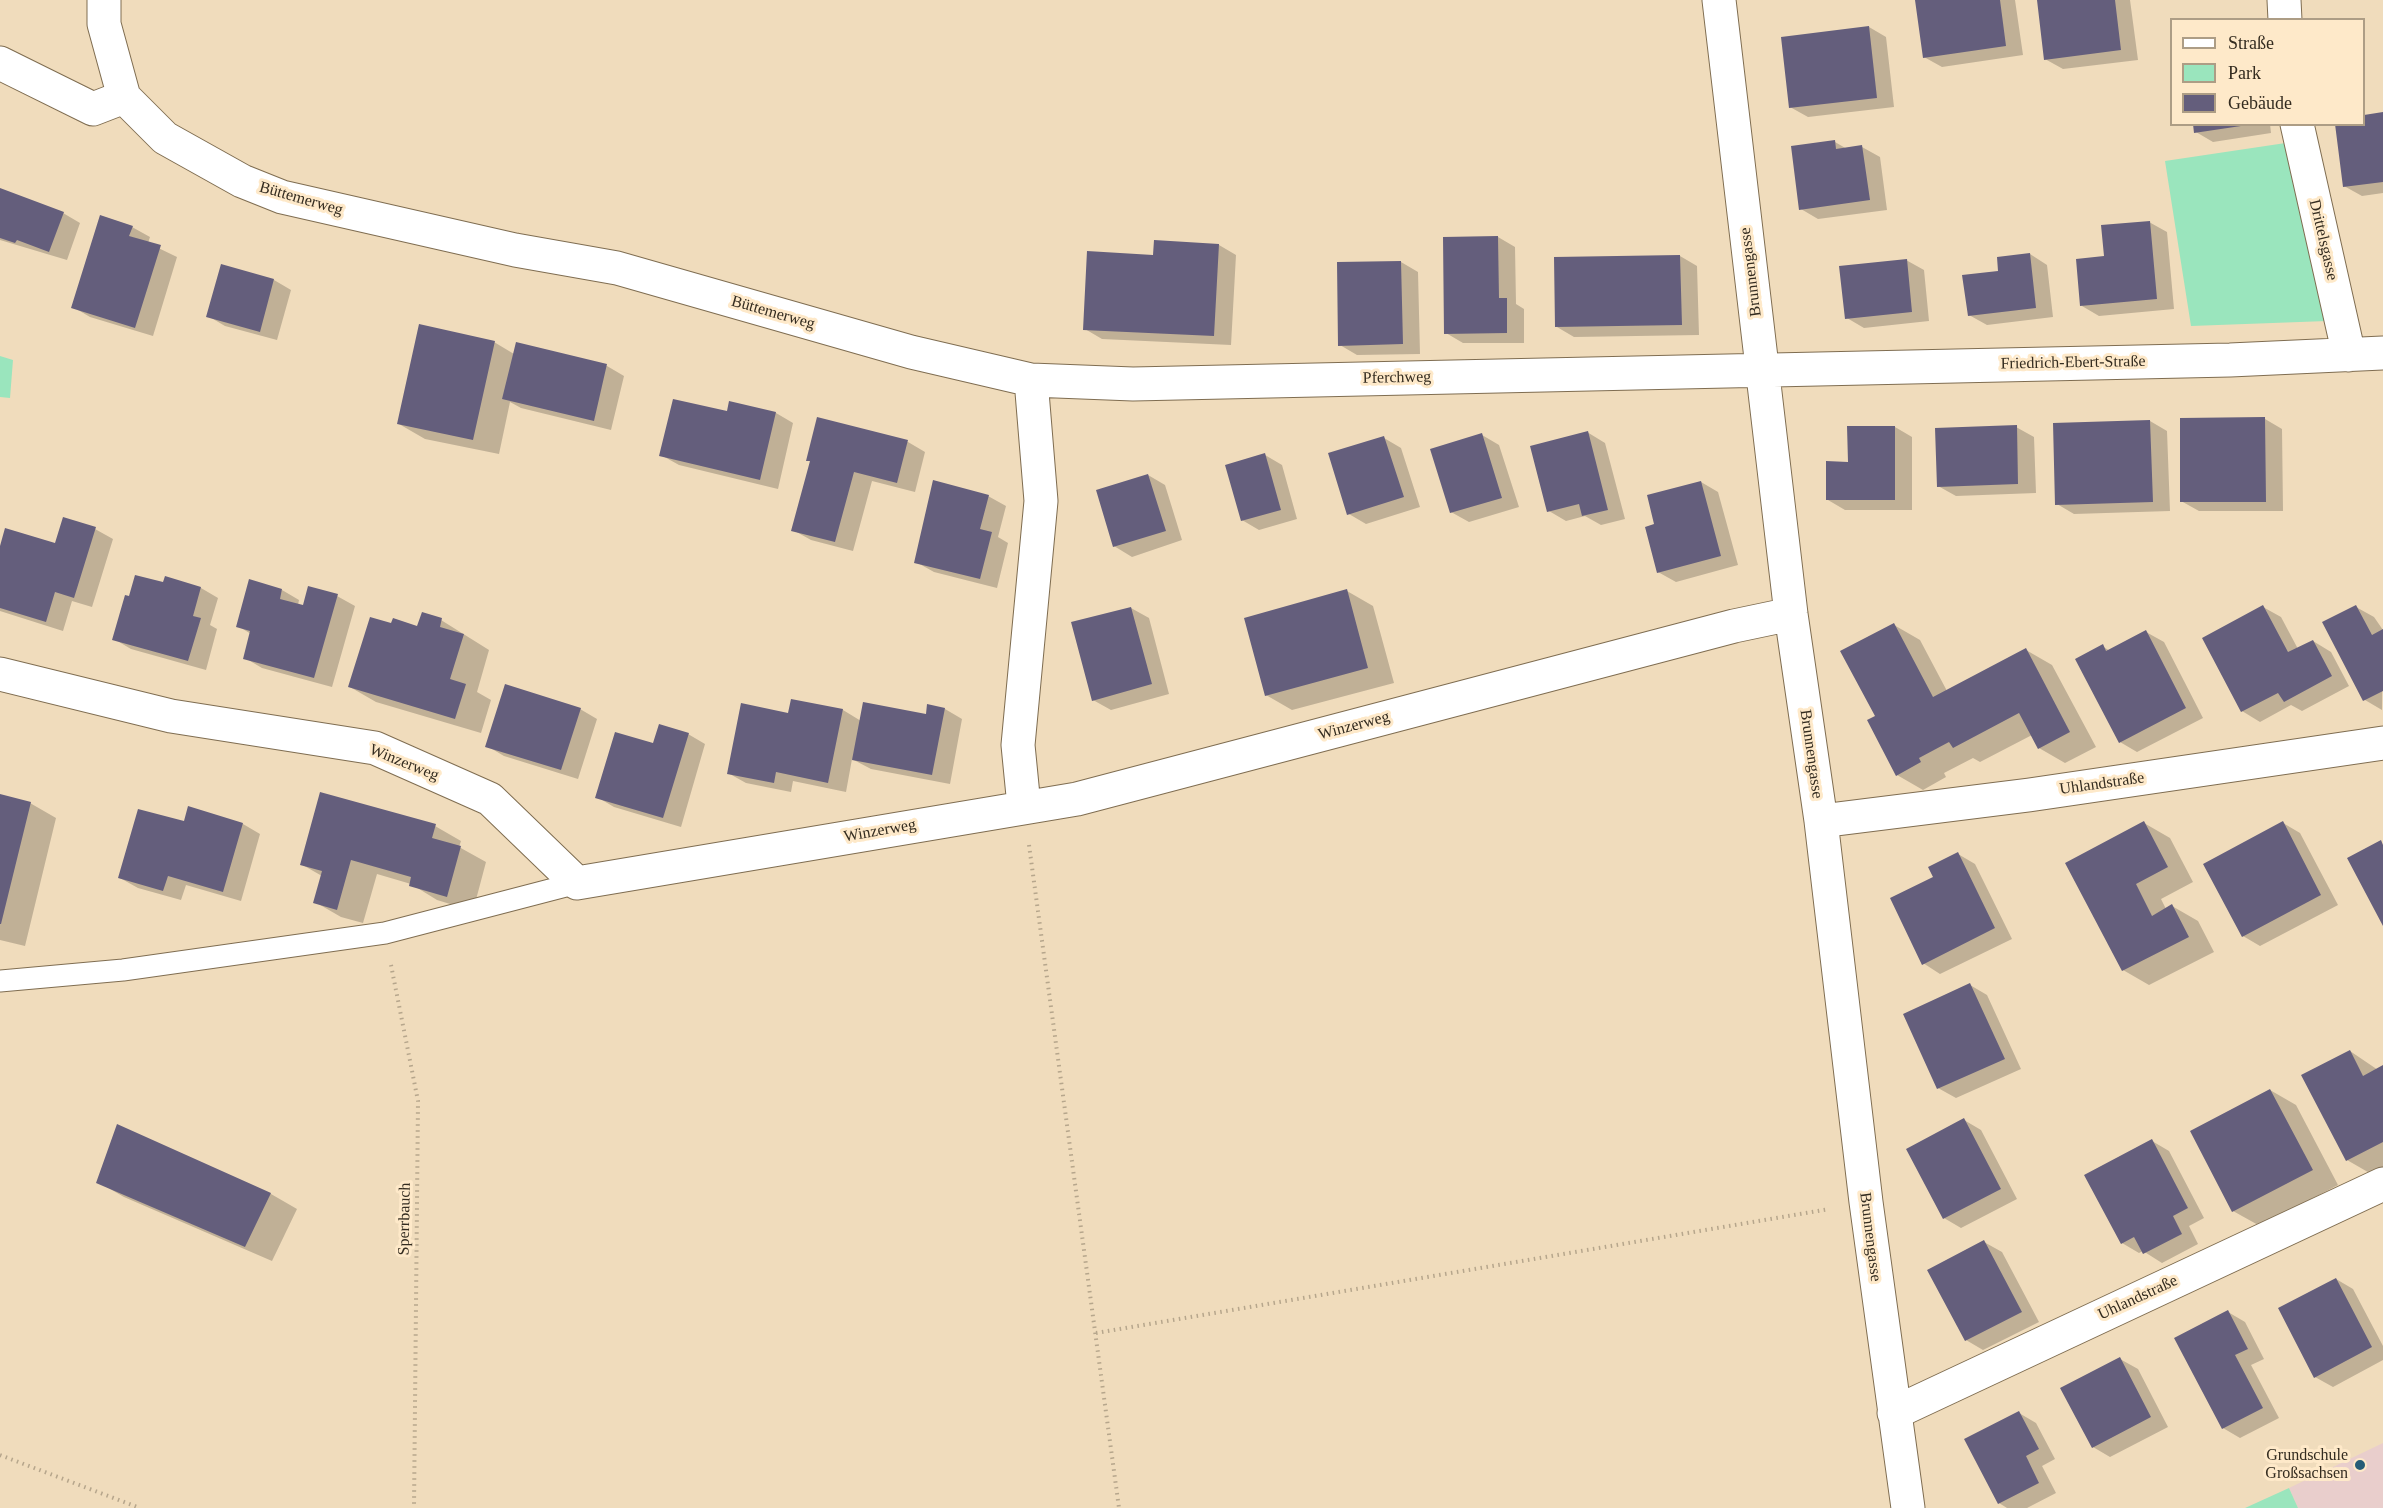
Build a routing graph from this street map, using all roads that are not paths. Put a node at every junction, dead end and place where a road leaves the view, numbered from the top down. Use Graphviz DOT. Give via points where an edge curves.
graph roads {
  1 [pos="104,0"];
  2 [pos="1719,0"];
  3 [pos="2284,0"];
  4 [pos="2285,18"];
  5 [pos="0,63"];
  6 [pos="124,97"];
  7 [pos="2297,126"];
  8 [pos="2383,353"];
  9 [pos="2349,354"];
  10 [pos="1762,369"];
  11 [pos="1031,380"];
  12 [pos="1791,614"];
  13 [pos="0,674"];
  14 [pos="2383,743"];
  15 [pos="1024,806"];
  16 [pos="1821,821"];
  17 [pos="577,883"];
  18 [pos="0,981"];
  19 [pos="2383,1184"];
  20 [pos="1894,1413"];
  21 [pos="1908,1508"];
  1 -- 6 [label="street, Büttemerweg" via="104,24"];
  2 -- 10 [label="street, Brunnengasse"];
  3 -- 4 [label="street"];
  5 -- 6 [label="street" via="93,109"];
  6 -- 11 [label="street, Büttemerweg" via="165,138 242,181 282,197 515,250 617,268 911,352"];
  7 -- 9 [label="street, Drittelsgasse"];
  8 -- 9 [label="street, Friedrich-Ebert-Straße"];
  9 -- 10 [label="street, Friedrich-Ebert-Straße"];
  10 -- 11 [label="street, Pferchweg" via="1133,384"];
  10 -- 12 [label="street, Brunnengasse"];
  11 -- 15 [label="street" via="1041,501 1018,746"];
  12 -- 15 [label="street, Winzerweg" via="1077,799"];
  12 -- 16 [label="street, Brunnengasse"];
  13 -- 17 [label="street, Winzerweg" via="171,716 375,748 490,799"];
  14 -- 16 [label="street, Uhlandstraße"];
  15 -- 17 [label="street, Winzerweg"];
  16 -- 20 [label="street, Brunnengasse"];
  17 -- 18 [label="lane" via="385,933 123,970"];
  19 -- 20 [label="street, Uhlandstraße"];
  20 -- 21 [label="street, Brunnengasse"];
}
